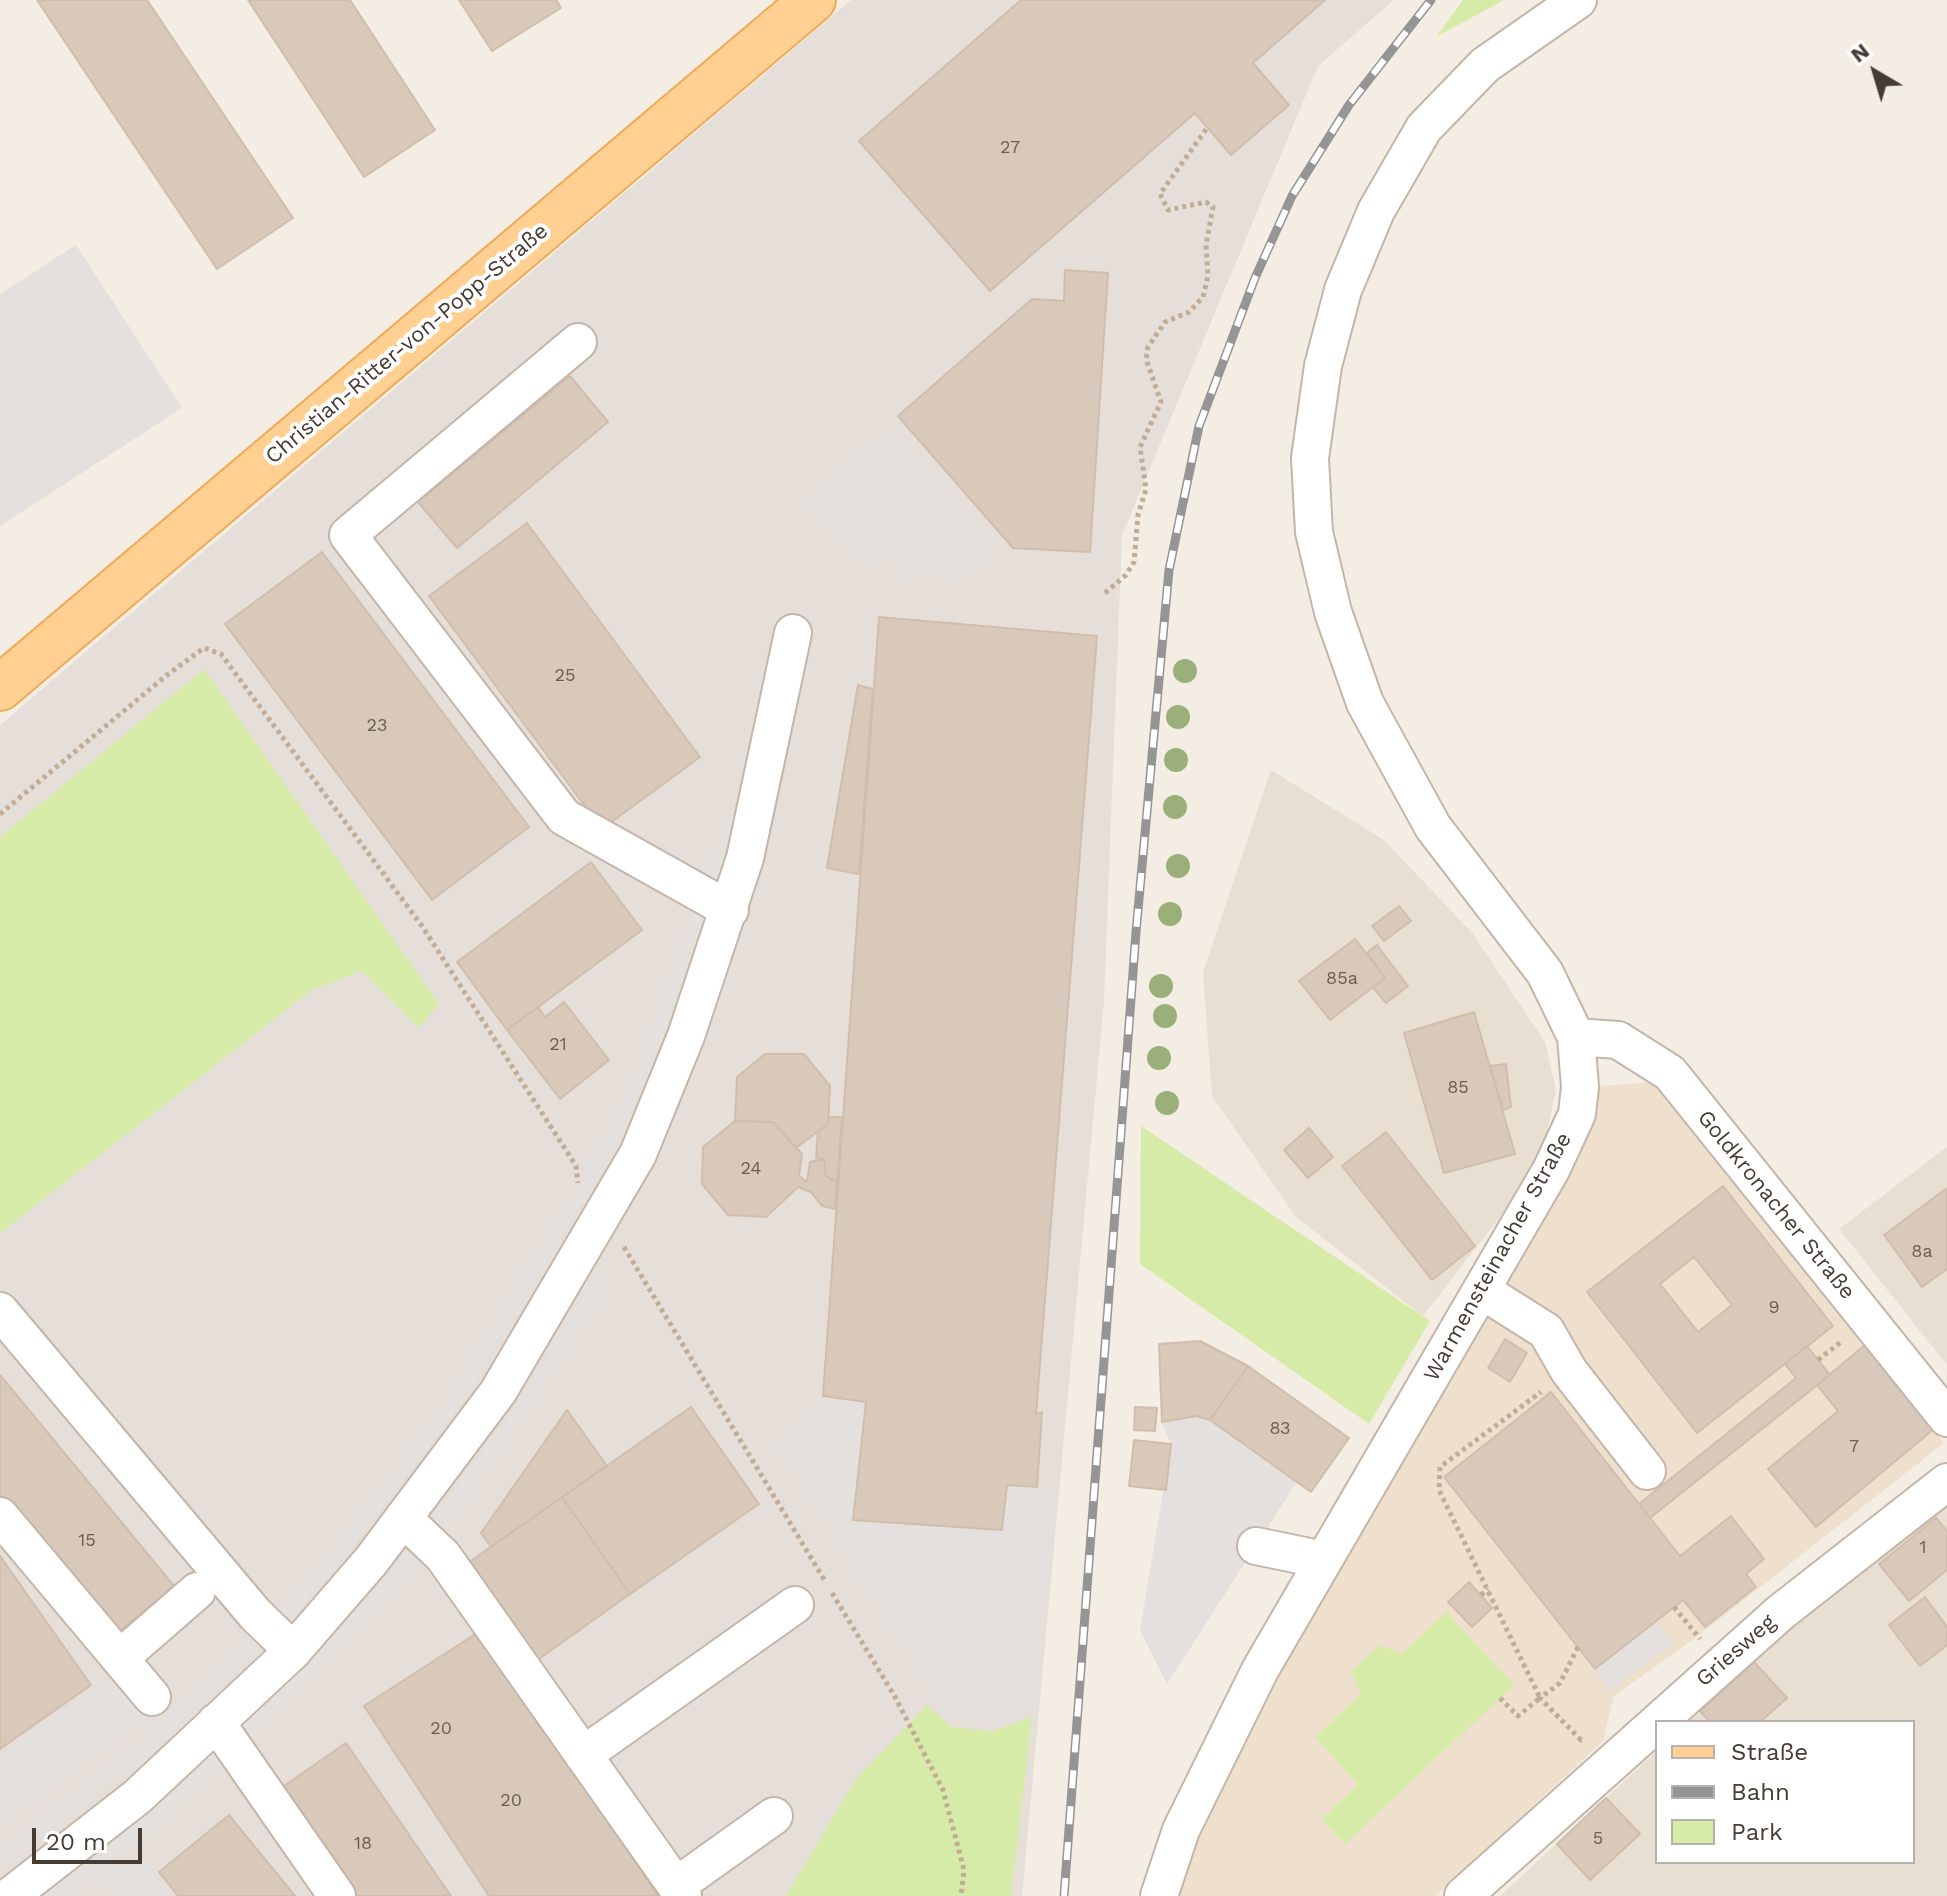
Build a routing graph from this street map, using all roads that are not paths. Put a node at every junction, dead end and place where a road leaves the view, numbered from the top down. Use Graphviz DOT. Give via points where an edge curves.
graph roads {
  1 [pos="813,0"];
  2 [pos="1578,0"];
  3 [pos="578,342"];
  4 [pos="793,633"];
  5 [pos="0,688"];
  6 [pos="730,910"];
  7 [pos="1576,1037"];
  8 [pos="1481,1290"];
  9 [pos="0,1311"];
  10 [pos="1947,1418"];
  11 [pos="1647,1471"];
  12 [pos="1947,1482"];
  13 [pos="0,1516"];
  14 [pos="403,1518"];
  15 [pos="1256,1546"];
  16 [pos="1324,1560"];
  17 [pos="197,1591"];
  18 [pos="795,1605"];
  19 [pos="293,1651"];
  20 [pos="120,1658"];
  21 [pos="152,1697"];
  22 [pos="1660,1720"];
  23 [pos="216,1722"];
  24 [pos="1655,1725"];
  25 [pos="583,1755"];
  26 [pos="774,1816"];
  27 [pos="679,1891"];
  28 [pos="10,1896"];
  29 [pos="337,1896"];
  30 [pos="1159,1896"];
  31 [pos="1463,1896"];
  1 -- 5 [label="main road, Christian-Ritter-von-Popp-Straße"];
  2 -- 7 [label="street, Warmensteinacher Straße" via="1485,65 1424,128 1376,211 1343,290 1323,366 1310,458 1314,532 1333,612 1365,703 1433,827 1545,973"];
  3 -- 6 [label="street" via="348,535 564,817"];
  4 -- 6 [label="street"];
  6 -- 14 [label="street" via="638,1154 498,1392"];
  7 -- 8 [label="street, Warmensteinacher Straße" via="1577,1114"];
  7 -- 10 [label="street, Goldkronacher Straße" via="1618,1040 1670,1073"];
  8 -- 11 [label="street" via="1546,1331 1569,1371"];
  8 -- 16 [label="street, Warmensteinacher Straße"];
  9 -- 19 [label="street" via="255,1614"];
  12 -- 22 [label="street, Griesweg" via="1781,1612"];
  13 -- 20 [label="street"];
  14 -- 19 [label="street"];
  14 -- 25 [label="street" via="443,1556"];
  15 -- 16 [label="street"];
  16 -- 30 [label="street, Warmensteinacher Straße" via="1260,1670 1207,1777 1181,1830"];
  17 -- 20 [label="street"];
  18 -- 25 [label="street"];
  19 -- 23 [label="street"];
  20 -- 21 [label="street"];
  23 -- 28 [label="street" via="137,1797"];
  23 -- 29 [label="street"];
  24 -- 31 [label="street, Griesweg"];
  25 -- 27 [label="street"];
  26 -- 27 [label="street"];
}
